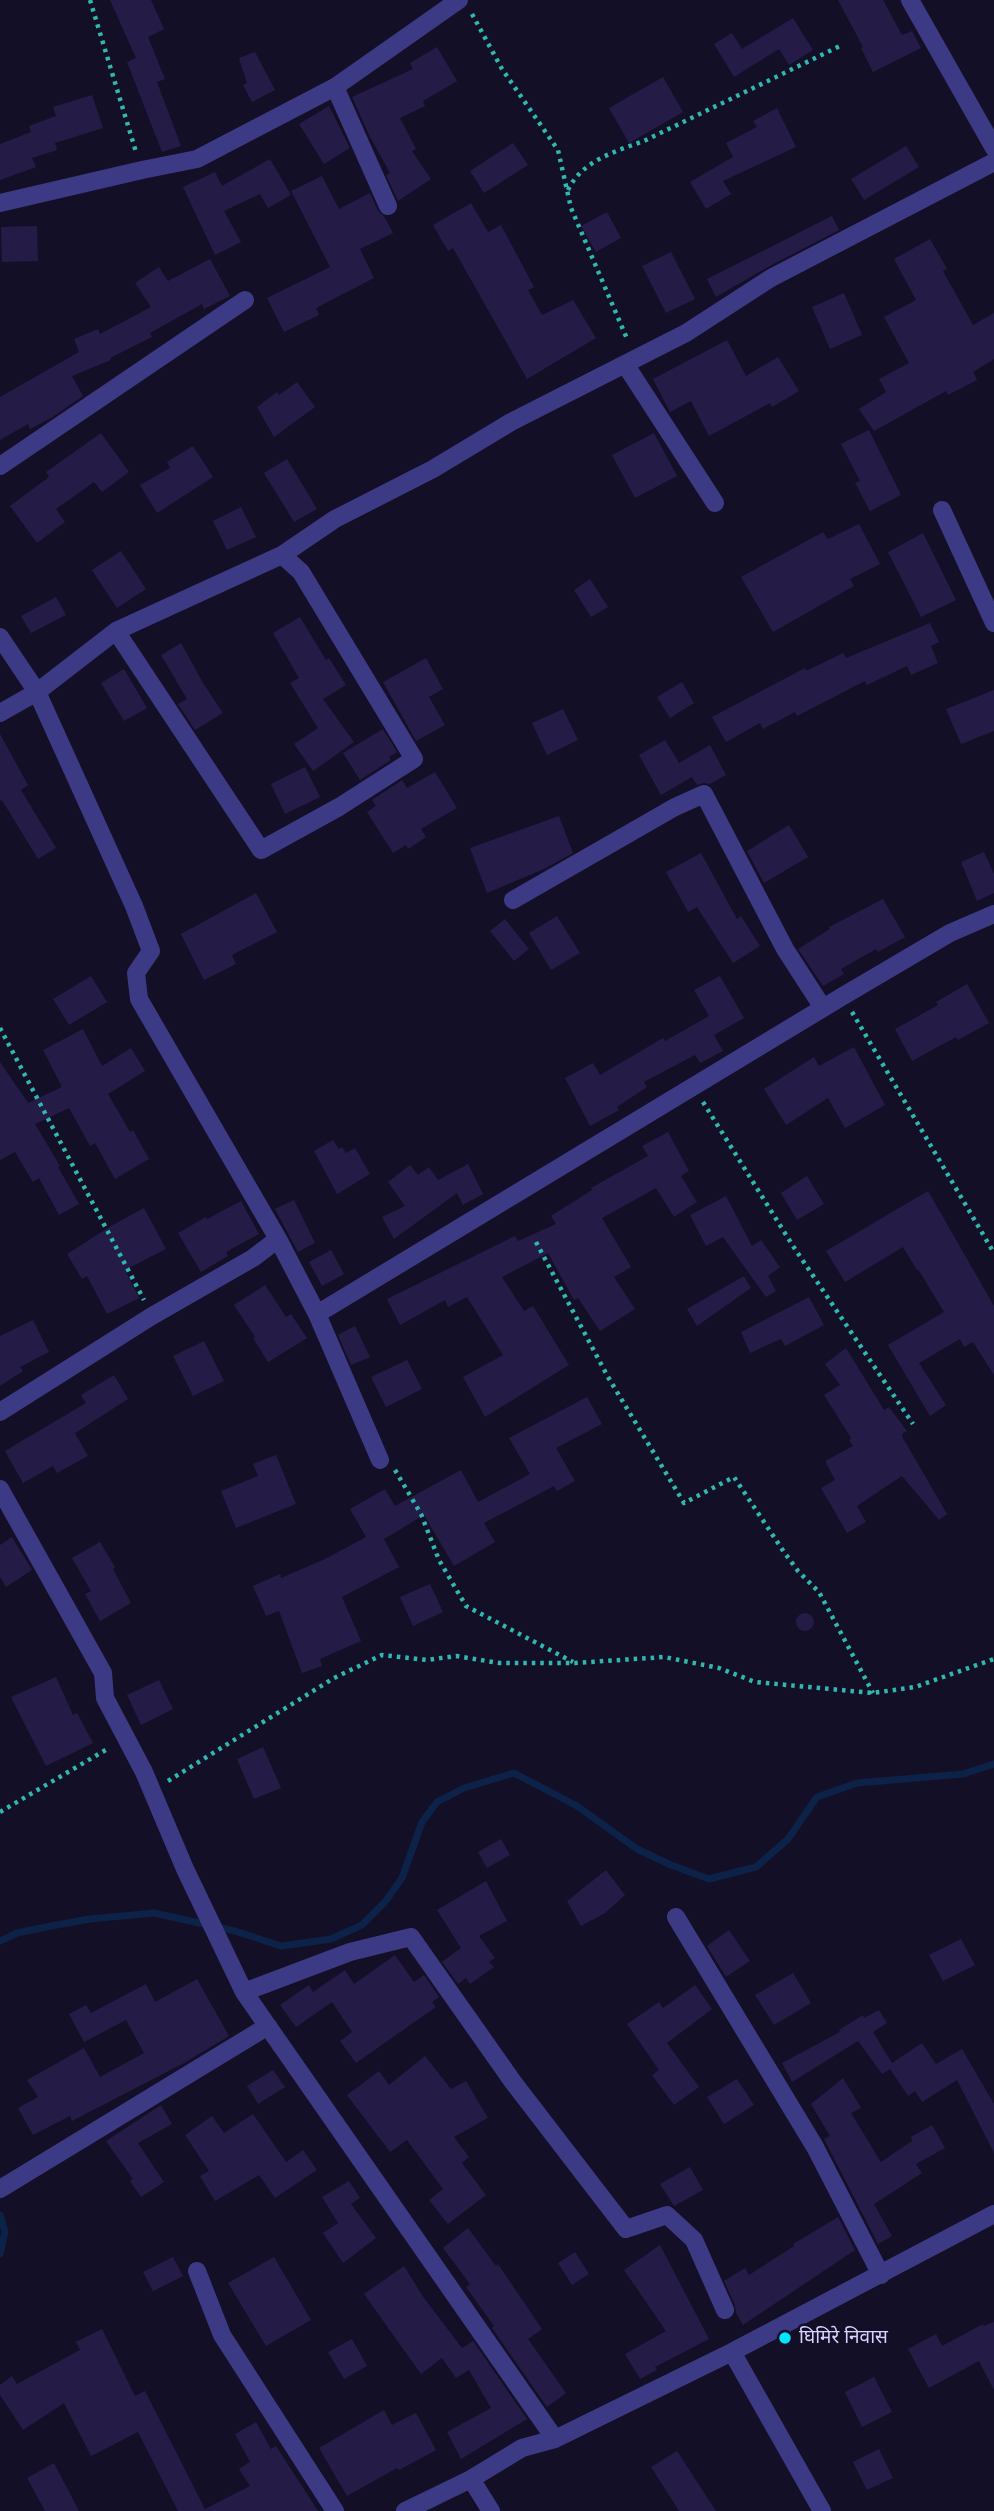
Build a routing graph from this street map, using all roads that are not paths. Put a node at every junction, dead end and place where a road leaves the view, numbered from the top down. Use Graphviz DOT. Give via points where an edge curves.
graph roads {
  1 [pos="910,0"];
  2 [pos="462,3"];
  3 [pos="335,87"];
  4 [pos="994,149"];
  5 [pos="994,162"];
  6 [pos="0,203"];
  7 [pos="388,206"];
  8 [pos="245,300"];
  9 [pos="630,361"];
  10 [pos="0,467"];
  11 [pos="715,503"];
  12 [pos="942,510"];
  13 [pos="282,555"];
  14 [pos="994,623"];
  15 [pos="116,631"];
  16 [pos="0,637"];
  17 [pos="37,692"];
  18 [pos="0,713"];
  19 [pos="513,900"];
  20 [pos="994,914"];
  21 [pos="823,1008"];
  22 [pos="278,1239"];
  23 [pos="317,1314"];
  24 [pos="0,1412"];
  25 [pos="380,1460"];
  26 [pos="0,1489"];
  27 [pos="676,1917"];
  28 [pos="244,1992"];
  29 [pos="268,2026"];
  30 [pos="0,2189"];
  31 [pos="994,2214"];
  32 [pos="197,2271"];
  33 [pos="881,2275"];
  34 [pos="725,2310"];
  35 [pos="732,2352"];
  36 [pos="555,2439"];
  37 [pos="471,2479"];
  38 [pos="335,2511"];
  39 [pos="404,2511"];
  40 [pos="491,2511"];
  41 [pos="822,2511"];
  1 -- 4 [label="street"];
  2 -- 3 [label="street"];
  3 -- 6 [label="street" via="197,159"];
  3 -- 7 [label="street"];
  5 -- 9 [label="street" via="771,278 686,333"];
  8 -- 10 [label="street"];
  9 -- 11 [label="street"];
  9 -- 13 [label="street" via="335,520"];
  12 -- 14 [label="street"];
  13 -- 15 [label="street"];
  13 -- 15 [label="street" via="301,572 414,759 261,850"];
  15 -- 17 [label="street"];
  16 -- 17 [label="street"];
  17 -- 18 [label="street"];
  17 -- 22 [label="street" via="125,884 150,951 136,974 139,999"];
  19 -- 21 [label="street" via="704,794 785,949"];
  20 -- 21 [label="street" via="950,933"];
  21 -- 23 [label="street"];
  22 -- 23 [label="street"];
  22 -- 24 [label="street"];
  23 -- 25 [label="street"];
  26 -- 28 [label="street" via="103,1673 105,1698 144,1772"];
  27 -- 33 [label="street" via="815,2147"];
  28 -- 29 [label="street"];
  28 -- 34 [label="street" via="350,1952 411,1937 513,2082 626,2229 667,2215 694,2240"];
  29 -- 30 [label="street"];
  29 -- 36 [label="street"];
  31 -- 33 [label="street"];
  32 -- 38 [label="street" via="222,2335"];
  33 -- 35 [label="street"];
  35 -- 36 [label="street"];
  35 -- 41 [label="street"];
  36 -- 37 [label="street" via="522,2448"];
  37 -- 39 [label="street"];
  37 -- 40 [label="street"];
}
